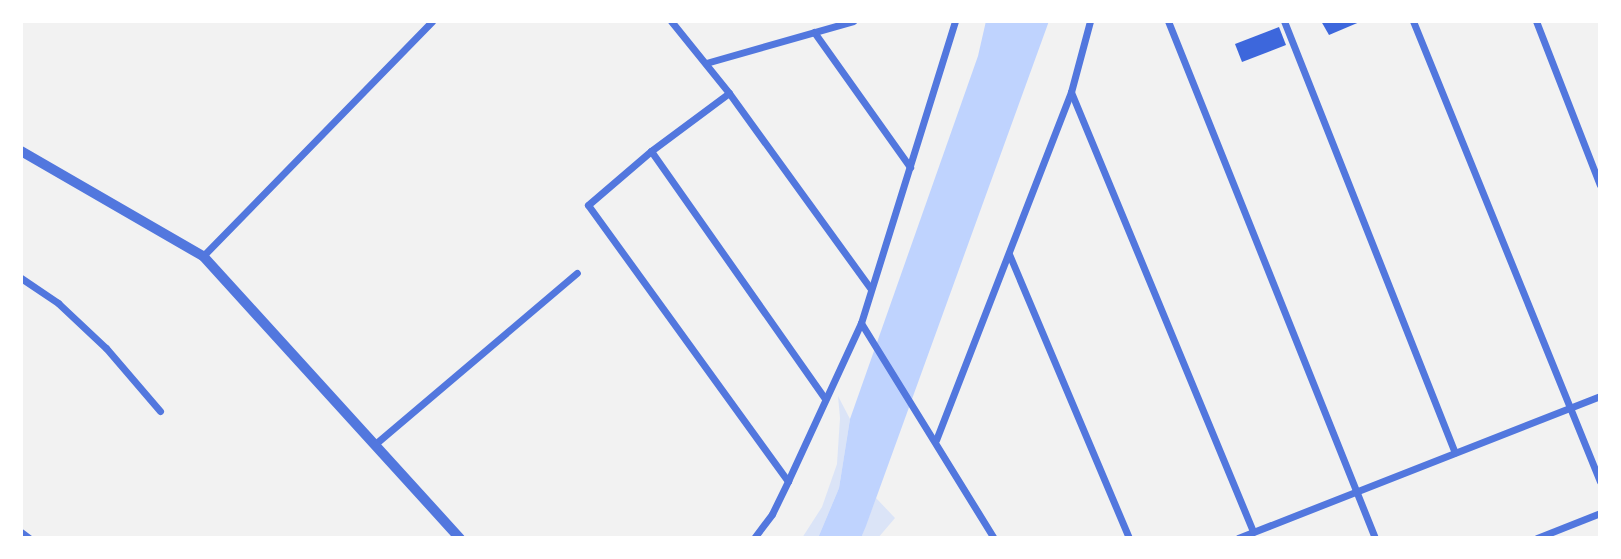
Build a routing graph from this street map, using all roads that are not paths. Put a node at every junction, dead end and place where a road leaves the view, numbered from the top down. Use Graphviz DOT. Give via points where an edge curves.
graph roads {
  1 [pos="432,21"];
  2 [pos="671,21"];
  3 [pos="853,21"];
  4 [pos="955,21"];
  5 [pos="1090,21"];
  6 [pos="1168,21"];
  7 [pos="1284,21"];
  8 [pos="1413,21"];
  9 [pos="1536,21"];
  10 [pos="814,32"];
  11 [pos="706,62"];
  12 [pos="1071,92"];
  13 [pos="729,93"];
  14 [pos="21,151"];
  15 [pos="651,151"];
  16 [pos="911,167"];
  17 [pos="1600,185"];
  18 [pos="1009,253"];
  19 [pos="203,256"];
  20 [pos="577,272"];
  21 [pos="21,278"];
  22 [pos="870,289"];
  23 [pos="861,323"];
  24 [pos="1600,396"];
  25 [pos="825,399"];
  26 [pos="1569,406"];
  27 [pos="160,411"];
  28 [pos="936,440"];
  29 [pos="374,445"];
  30 [pos="1455,452"];
  31 [pos="788,481"];
  32 [pos="1600,482"];
  33 [pos="1356,491"];
  34 [pos="1600,513"];
  35 [pos="21,532"];
  36 [pos="1253,532"];
  37 [pos="29,538"];
  38 [pos="460,538"];
  39 [pos="754,538"];
  40 [pos="994,538"];
  41 [pos="1129,538"];
  42 [pos="1238,538"];
  43 [pos="1375,538"];
  44 [pos="1537,538"];
  1 -- 19 [label="street"];
  2 -- 11 [label="street"];
  3 -- 10 [label="street"];
  4 -- 16 [label="street"];
  5 -- 12 [label="street"];
  6 -- 33 [label="street"];
  7 -- 30 [label="street"];
  8 -- 26 [label="street"];
  9 -- 17 [label="street"];
  10 -- 11 [label="street"];
  10 -- 16 [label="street"];
  11 -- 13 [label="street"];
  12 -- 18 [label="street"];
  12 -- 36 [label="street"];
  13 -- 15 [label="street"];
  13 -- 22 [label="street"];
  14 -- 19 [label="street"];
  15 -- 25 [label="street"];
  15 -- 31 [label="street" via="590,201 588,209"];
  16 -- 22 [label="street"];
  18 -- 28 [label="street"];
  18 -- 41 [label="street"];
  19 -- 29 [label="street"];
  20 -- 29 [label="street"];
  21 -- 27 [label="street" via="58,303 106,348"];
  22 -- 23 [label="street"];
  23 -- 25 [label="street"];
  23 -- 28 [label="street"];
  24 -- 26 [label="street"];
  25 -- 31 [label="street"];
  26 -- 30 [label="street"];
  26 -- 32 [label="street"];
  28 -- 40 [label="street"];
  29 -- 38 [label="street"];
  30 -- 33 [label="street"];
  31 -- 39 [label="street"];
  33 -- 36 [label="street"];
  33 -- 43 [label="street"];
  34 -- 44 [label="street"];
  35 -- 37 [label="street"];
  36 -- 42 [label="street"];
}
